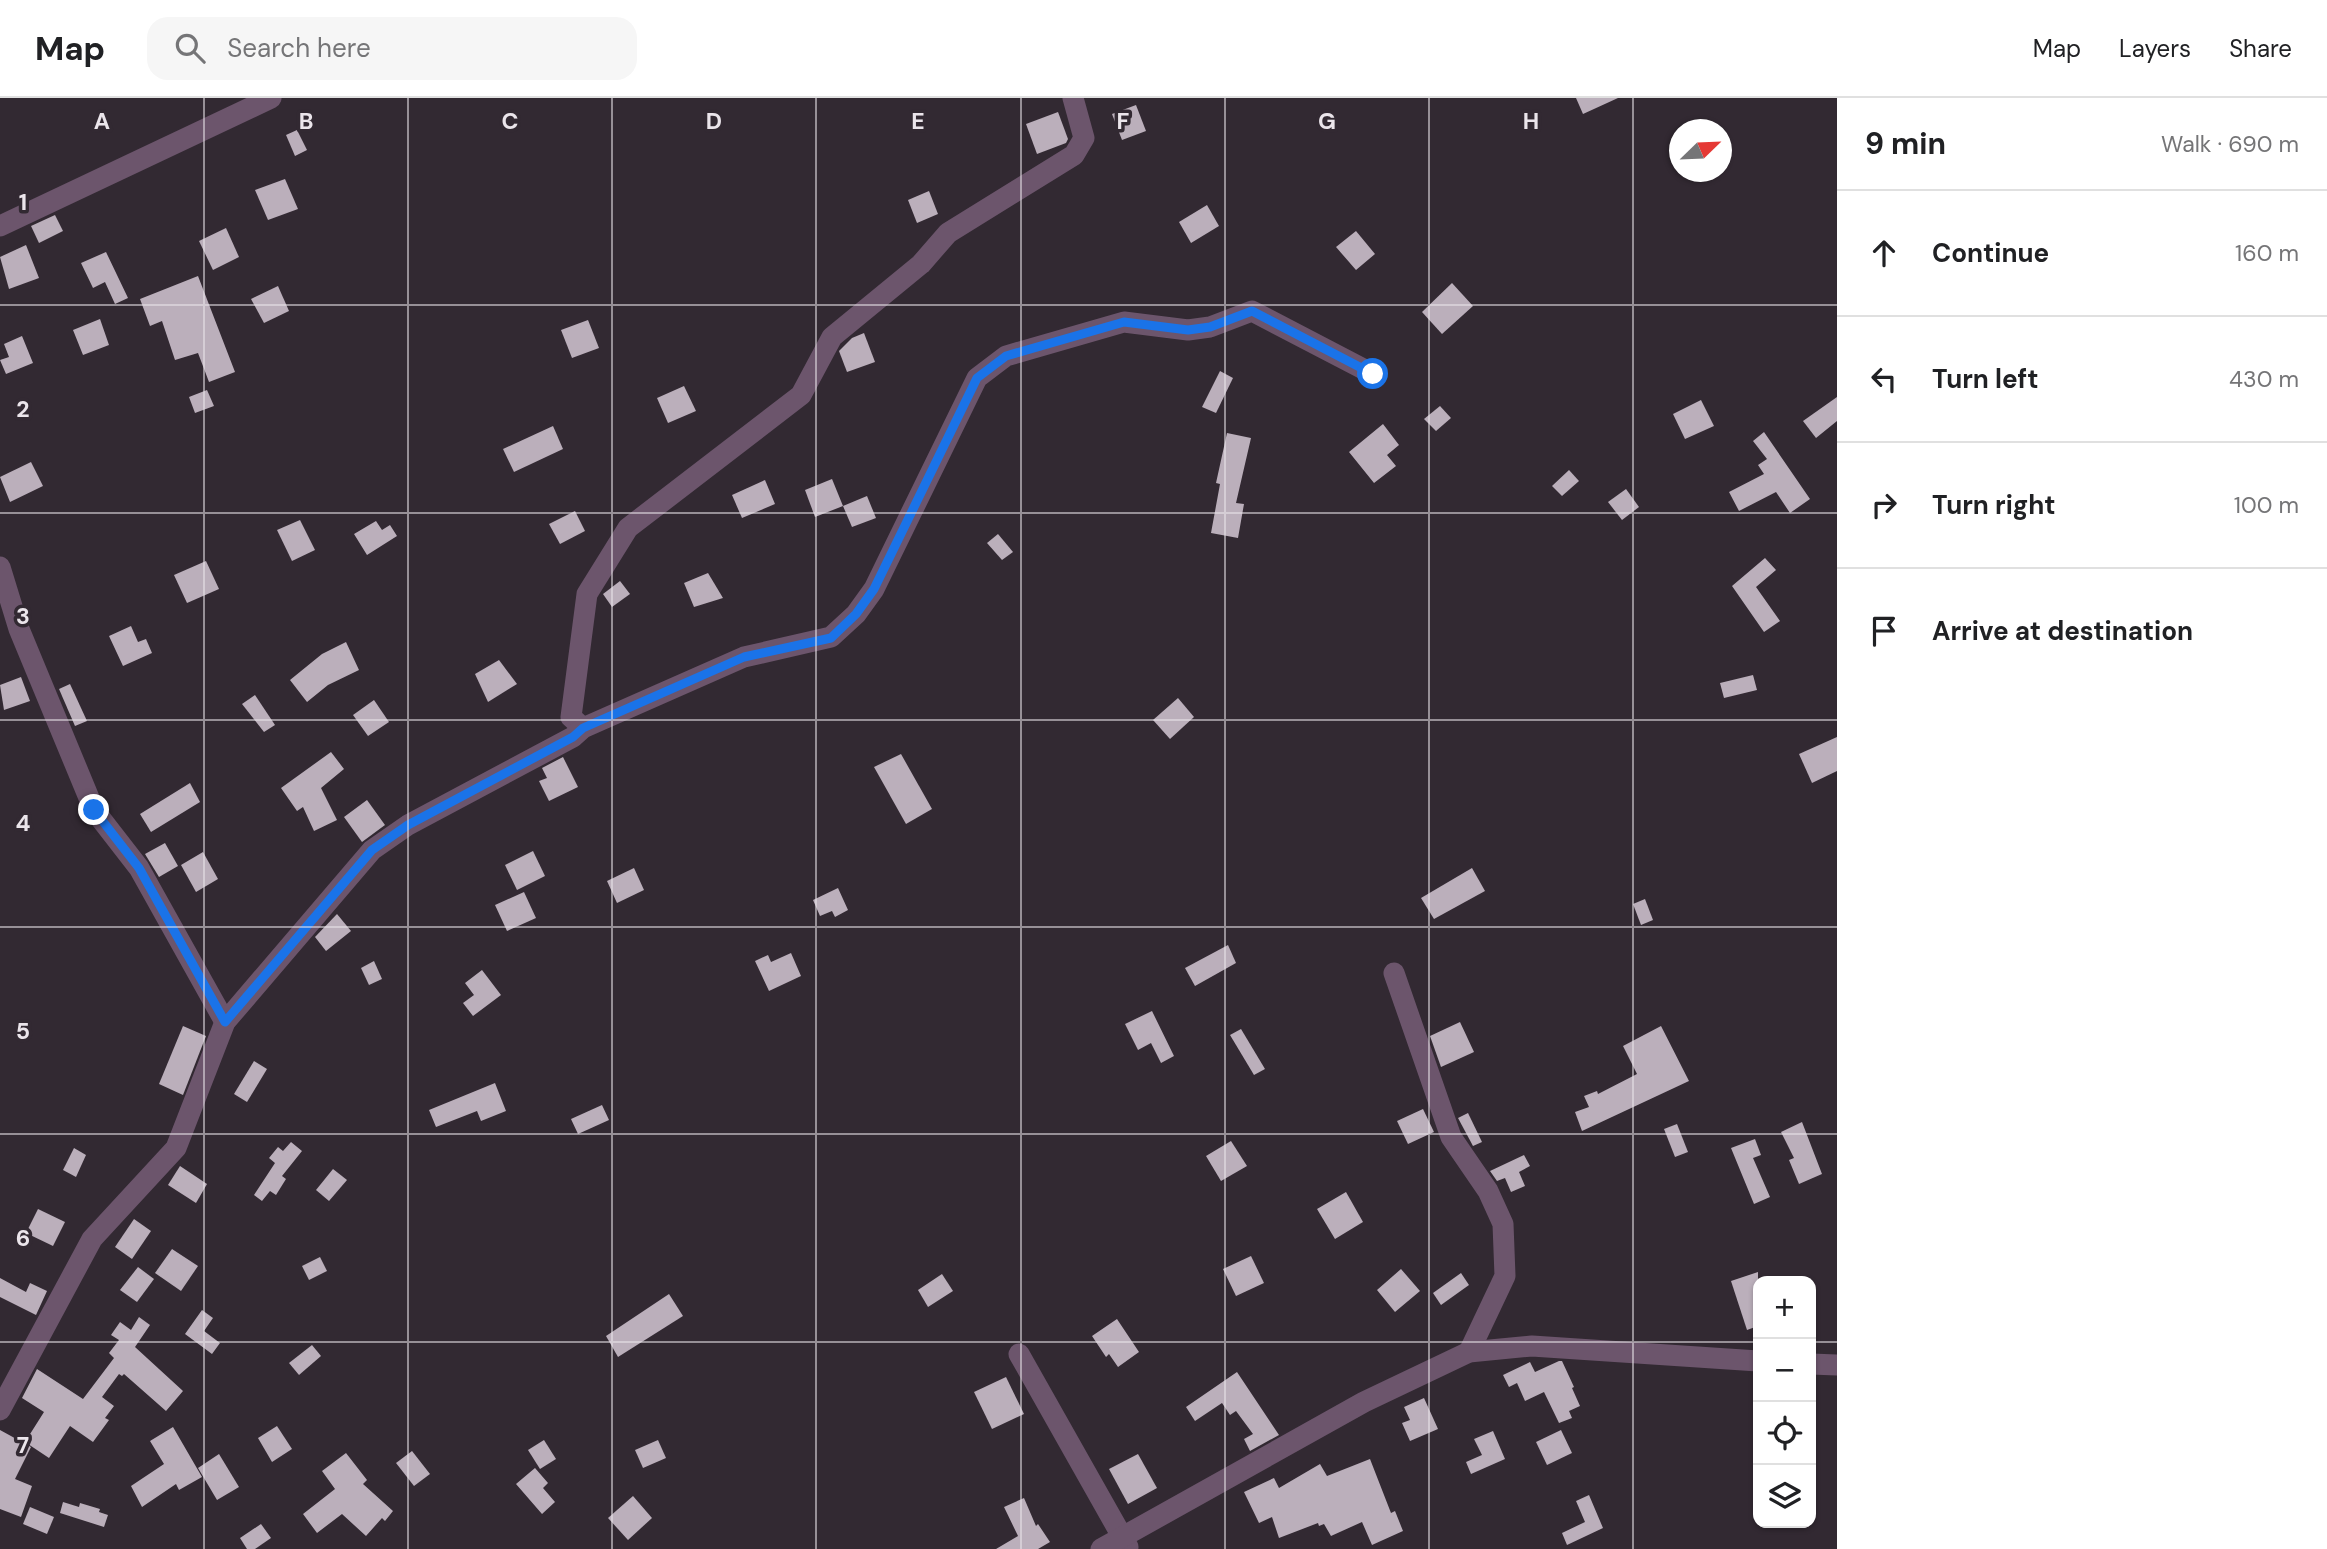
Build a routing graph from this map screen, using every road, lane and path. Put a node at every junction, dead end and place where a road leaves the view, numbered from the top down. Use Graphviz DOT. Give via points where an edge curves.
graph roads {
  1 [pos="271,98"];
  2 [pos="1073,98"];
  3 [pos="0,226"];
  4 [pos="1373,374"];
  5 [pos="0,567"];
  6 [pos="583,728"];
  7 [pos="1394,973"];
  8 [pos="225,1022"];
  9 [pos="1469,1352"];
  10 [pos="1018,1354"];
  11 [pos="1753,1361"];
  12 [pos="1816,1364"];
  13 [pos="1837,1366"];
  14 [pos="0,1410"];
  15 [pos="1125,1543"];
  16 [pos="1101,1549"];
  1 -- 3 [label="street"];
  2 -- 6 [label="street" via="1084,138 1074,155 948,233 921,264 832,337 801,395 628,528 587,594 570,717"];
  4 -- 6 [label="street" via="1252,311 1188,330 1124,322 1006,356 977,378 874,589 831,638 744,657"];
  5 -- 8 [label="street" via="19,629 94,810 139,868"];
  6 -- 8 [label="street" via="408,825 372,850"];
  7 -- 9 [label="street" via="1451,1137 1488,1192 1503,1224 1505,1276"];
  8 -- 14 [label="street" via="176,1148 92,1239"];
  9 -- 11 [label="street" via="1532,1346"];
  9 -- 15 [label="street" via="1364,1402"];
  10 -- 15 [label="street"];
  12 -- 13 [label="street"];
  15 -- 16 [label="street"];
}
